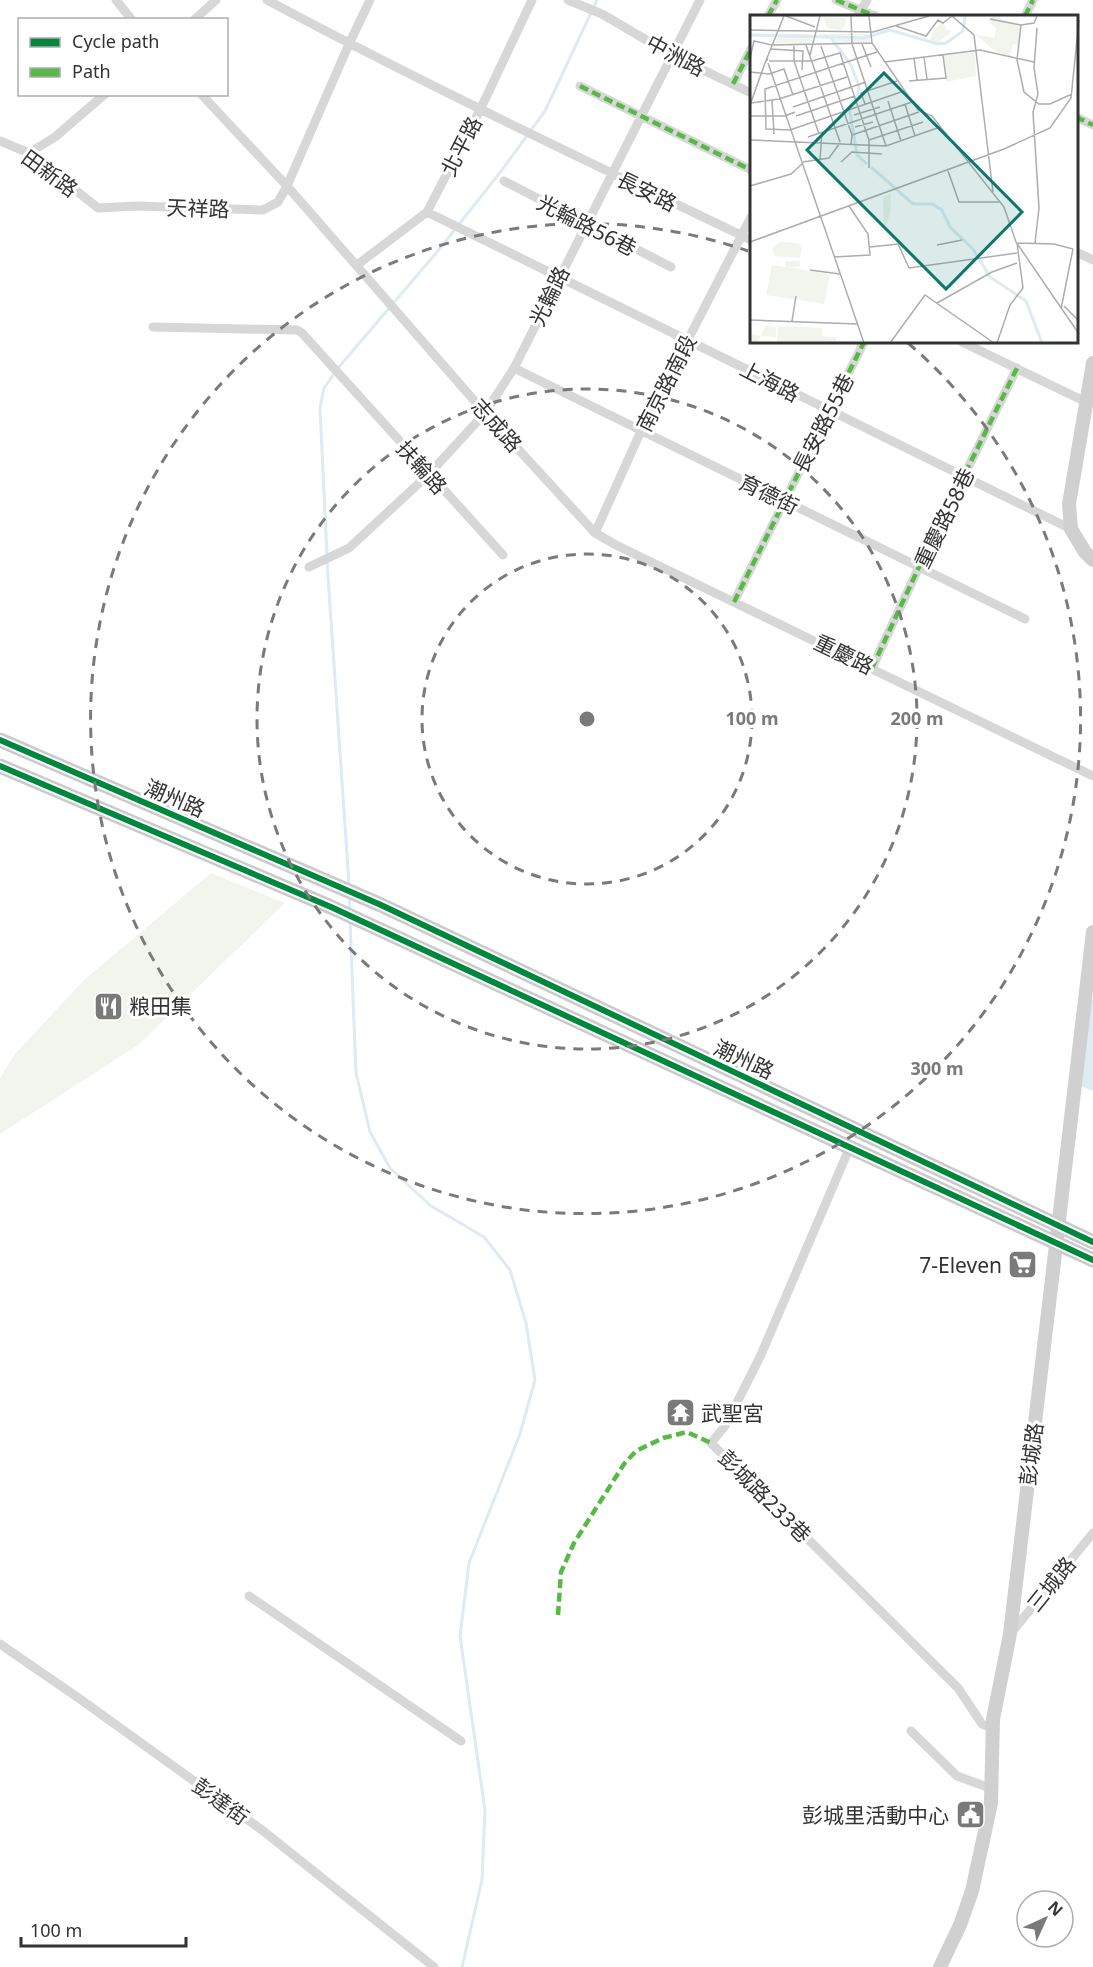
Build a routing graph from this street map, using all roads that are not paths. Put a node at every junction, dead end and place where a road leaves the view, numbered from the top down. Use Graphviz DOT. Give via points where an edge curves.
graph roads {
  1 [pos="116,0"];
  2 [pos="216,0"];
  3 [pos="267,0"];
  4 [pos="370,0"];
  5 [pos="532,0"];
  6 [pos="568,0"];
  7 [pos="700,0"];
  8 [pos="777,0"];
  9 [pos="836,0"];
  10 [pos="867,0"];
  11 [pos="1033,0"];
  12 [pos="860,13"];
  13 [pos="769,15"];
  14 [pos="1025,15"];
  15 [pos="130,18"];
  16 [pos="196,18"];
  17 [pos="349,44"];
  18 [pos="750,52"];
  19 [pos="672,55"];
  20 [pos="733,84"];
  21 [pos="580,86"];
  22 [pos="750,92"];
  23 [pos="103,96"];
  24 [pos="203,96"];
  25 [pos="481,108"];
  26 [pos="642,115"];
  27 [pos="1078,118"];
  28 [pos="1093,125"];
  29 [pos="0,141"];
  30 [pos="29,153"];
  31 [pos="750,169"];
  32 [pos="613,174"];
  33 [pos="504,181"];
  34 [pos="287,186"];
  35 [pos="98,208"];
  36 [pos="427,212"];
  37 [pos="750,222"];
  38 [pos="585,224"];
  39 [pos="747,238"];
  40 [pos="1078,253"];
  41 [pos="1093,261"];
  42 [pos="357,265"];
  43 [pos="671,267"];
  44 [pos="559,276"];
  45 [pos="153,327"];
  46 [pos="688,340"];
  47 [pos="863,344"];
  48 [pos="966,344"];
  49 [pos="1093,363"];
  50 [pos="514,368"];
  51 [pos="1017,368"];
  52 [pos="1086,402"];
  53 [pos="830,411"];
  54 [pos="485,413"];
  55 [pos="641,431"];
  56 [pos="429,474"];
  57 [pos="964,476"];
  58 [pos="783,501"];
  59 [pos="1071,529"];
  60 [pos="595,533"];
  61 [pos="503,555"];
  62 [pos="1093,560"];
  63 [pos="309,567"];
  64 [pos="919,567"];
  65 [pos="734,602"];
  66 [pos="1024,619"];
  67 [pos="872,668"];
  68 [pos="0,740"];
  69 [pos="0,766"];
  70 [pos="1093,776"];
  71 [pos="1093,932"];
  72 [pos="849,1149"];
  73 [pos="1058,1227"];
  74 [pos="1093,1242"];
  75 [pos="1056,1244"];
  76 [pos="1093,1260"];
  77 [pos="1093,1533"];
  78 [pos="249,1596"];
  79 [pos="1010,1634"];
  80 [pos="0,1644"];
  81 [pos="993,1729"];
  82 [pos="911,1731"];
  83 [pos="461,1741"];
  84 [pos="990,1788"];
  85 [pos="434,1967"];
  86 [pos="939,1967"];
  1 -- 15 [label="street"];
  2 -- 16 [label="street"];
  3 -- 17 [label="street"];
  4 -- 17 [label="street, 天祥路"];
  5 -- 25 [label="street, 北平路"];
  6 -- 19 [label="street, 中洲路" via="602,14"];
  7 -- 19 [label="street, 光輪路"];
  8 -- 13 [label="street"];
  9 -- 12 [label="street"];
  10 -- 12 [label="street"];
  11 -- 14 [label="street"];
  17 -- 25 [label="street"];
  17 -- 34 [label="street, 天祥路"];
  18 -- 20 [label="street"];
  19 -- 20 [label="street, 中洲路"];
  19 -- 26 [label="street, 光輪路"];
  20 -- 22 [label="street, 中洲路"];
  21 -- 26 [label="street"];
  23 -- 30 [label="street" via="55,137"];
  24 -- 34 [label="street"];
  25 -- 32 [label="street, 長安路"];
  25 -- 36 [label="street, 北平路"];
  26 -- 31 [label="street"];
  26 -- 32 [label="street, 光輪路"];
  27 -- 28 [label="street"];
  29 -- 30 [label="street, 田新路"];
  30 -- 35 [label="street, 田新路"];
  32 -- 38 [label="street, 光輪路"];
  32 -- 39 [label="street, 長安路"];
  33 -- 38 [label="street, 光輪路56巷"];
  34 -- 35 [label="street, 天祥路" via="278,202 263,210"];
  34 -- 42 [label="street"];
  36 -- 42 [label="street, 北平路"];
  36 -- 44 [label="street, 上海路"];
  37 -- 39 [label="street, 南京路南段"];
  38 -- 43 [label="street, 光輪路56巷"];
  38 -- 44 [label="street, 光輪路"];
  39 -- 46 [label="street, 南京路南段"];
  40 -- 41 [label="street"];
  42 -- 54 [label="street, 志成路"];
  44 -- 46 [label="street, 上海路"];
  44 -- 50 [label="street, 光輪路"];
  45 -- 56 [label="street, 扶輪路" via="297,330"];
  46 -- 53 [label="street, 上海路"];
  46 -- 55 [label="street, 南京路南段"];
  47 -- 53 [label="street, 長安路55巷"];
  48 -- 51 [label="street"];
  49 -- 52 [label="street"];
  50 -- 54 [label="street, 光輪路"];
  50 -- 55 [label="street, 育德街"];
  51 -- 52 [label="street"];
  51 -- 57 [label="street, 重慶路58巷"];
  52 -- 59 [label="street" via="1069,504"];
  53 -- 57 [label="street, 上海路"];
  53 -- 58 [label="street, 長安路55巷"];
  54 -- 56 [label="street, 光輪路"];
  54 -- 60 [label="street, 志成路"];
  55 -- 58 [label="street, 育德街"];
  55 -- 60 [label="street, 南京路南段"];
  56 -- 61 [label="street, 扶輪路"];
  56 -- 63 [label="street, 光輪路" via="344,550"];
  57 -- 59 [label="street, 上海路"];
  57 -- 64 [label="street, 重慶路58巷"];
  58 -- 64 [label="street, 育德街"];
  58 -- 65 [label="street, 長安路55巷"];
  59 -- 62 [label="street"];
  60 -- 65 [label="street, 重慶路"];
  64 -- 66 [label="street, 育德街"];
  64 -- 67 [label="street, 重慶路58巷"];
  65 -- 67 [label="street, 重慶路"];
  67 -- 70 [label="street, 重慶路"];
  68 -- 73 [label="main road, 潮州路" via="381,905"];
  69 -- 72 [label="main road, 潮州路" via="382,930"];
  71 -- 73 [label="street, 彭城路"];
  72 -- 75 [label="main road, 潮州路"];
  72 -- 81 [label="street, 彭城路233巷" via="760,1357 725,1426 711,1443 958,1688 982,1724"];
  73 -- 74 [label="main road, 潮州路"];
  73 -- 75 [label="street, 彭城路"];
  75 -- 76 [label="main road, 潮州路"];
  75 -- 79 [label="street, 彭城路"];
  77 -- 79 [label="street, 三城路"];
  78 -- 83 [label="street"];
  79 -- 81 [label="street, 彭城路"];
  80 -- 85 [label="street, 彭達街" via="262,1830"];
  81 -- 84 [label="street, 彭城路"];
  82 -- 84 [label="street" via="957,1776"];
  84 -- 86 [label="street, 彭城路" via="972,1891"];
}
